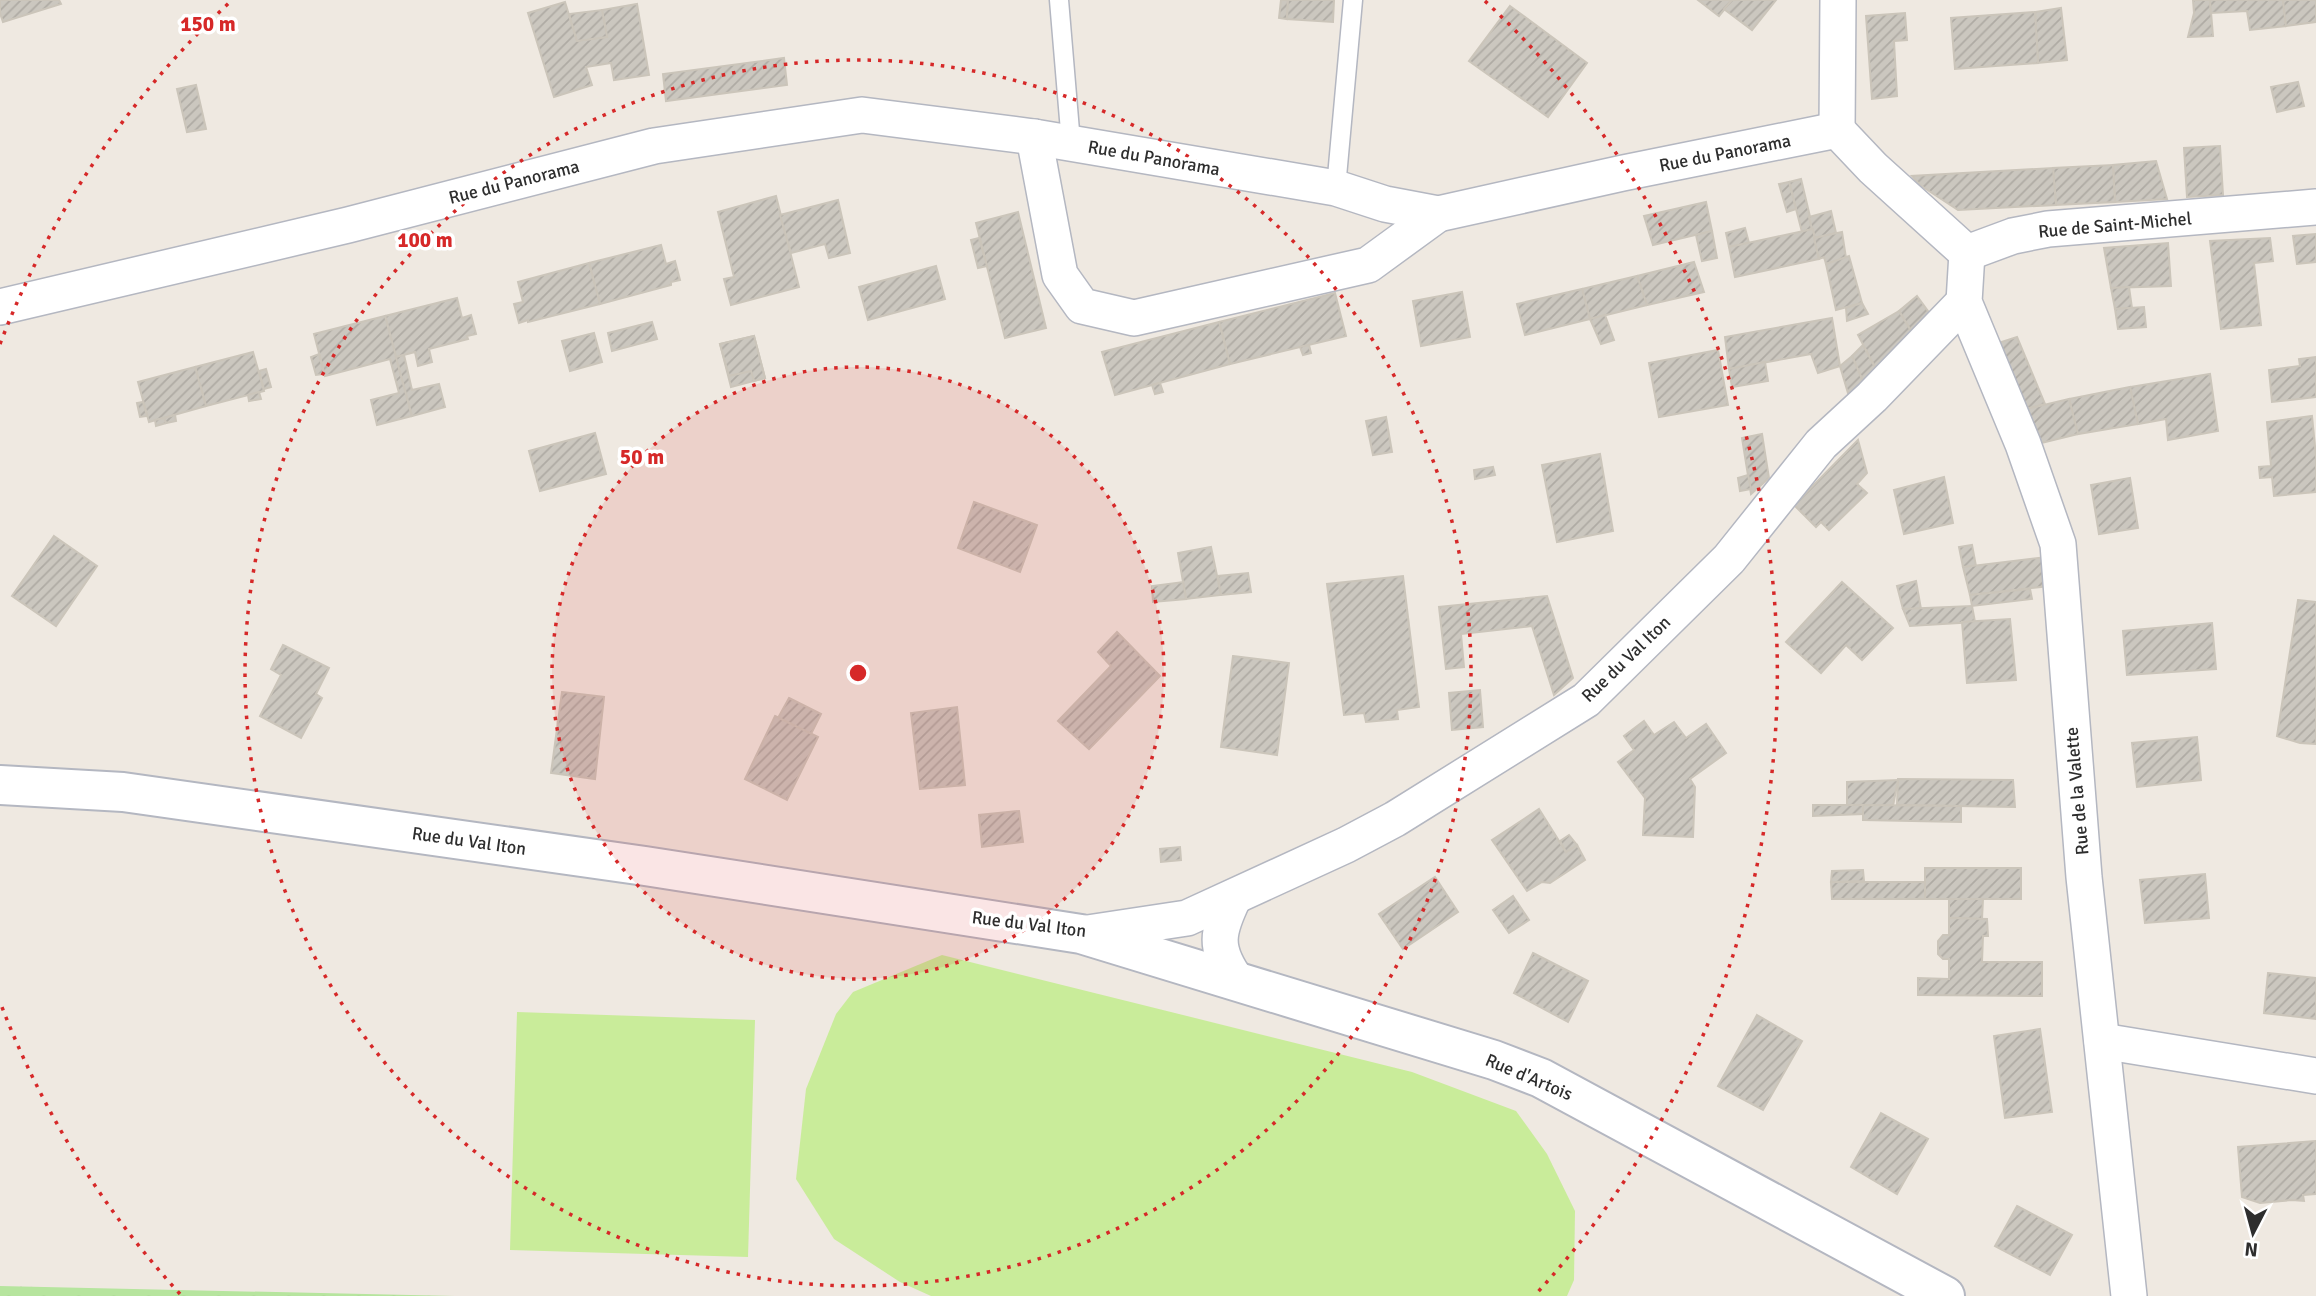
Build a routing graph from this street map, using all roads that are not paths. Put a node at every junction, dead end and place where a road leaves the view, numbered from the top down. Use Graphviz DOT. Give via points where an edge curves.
graph roads {
  1 [pos="1059,0"];
  2 [pos="1353,0"];
  3 [pos="1838,0"];
  4 [pos="1837,130"];
  5 [pos="1034,137"];
  6 [pos="1071,143"];
  7 [pos="1336,188"];
  8 [pos="2316,208"];
  9 [pos="1438,214"];
  10 [pos="1967,253"];
  11 [pos="1964,302"];
  12 [pos="0,307"];
  13 [pos="0,785"];
  14 [pos="1234,897"];
  15 [pos="1081,934"];
  16 [pos="1237,981"];
  17 [pos="2102,1041"];
  18 [pos="2316,1076"];
  19 [pos="1945,1296"];
  20 [pos="2129,1296"];
  1 -- 6 [label="lane"];
  2 -- 7 [label="lane"];
  3 -- 4 [label="street"];
  4 -- 9 [label="street, Rue du Panorama"];
  4 -- 10 [label="street"];
  5 -- 6 [label="street, Rue du Panorama"];
  5 -- 9 [label="street, Rue du Panorama" via="1060,275 1082,306 1134,318 1368,265"];
  5 -- 12 [label="street, Rue du Panorama" via="862,115 654,146 348,225"];
  6 -- 7 [label="street, Rue du Panorama"];
  7 -- 9 [label="street, Rue du Panorama"];
  8 -- 10 [label="street, Rue de Saint-Michel" via="2048,229"];
  10 -- 11 [label="street"];
  11 -- 14 [label="street, Rue du Val Iton" via="1821,444 1729,559 1586,700 1395,819"];
  11 -- 17 [label="street, Rue de la Valette" via="2023,444 2058,544"];
  13 -- 15 [label="street, Rue du Val Iton" via="123,792"];
  14 -- 15 [label="street, Rue du Val Iton" via="1187,918"];
  14 -- 16 [label="street" via="1219,936 1224,963"];
  15 -- 16 [label="street, Rue d'Artois"];
  16 -- 19 [label="street, Rue d'Artois" via="1541,1078"];
  17 -- 18 [label="street"];
  17 -- 20 [label="street, Rue de la Valette"];
}
